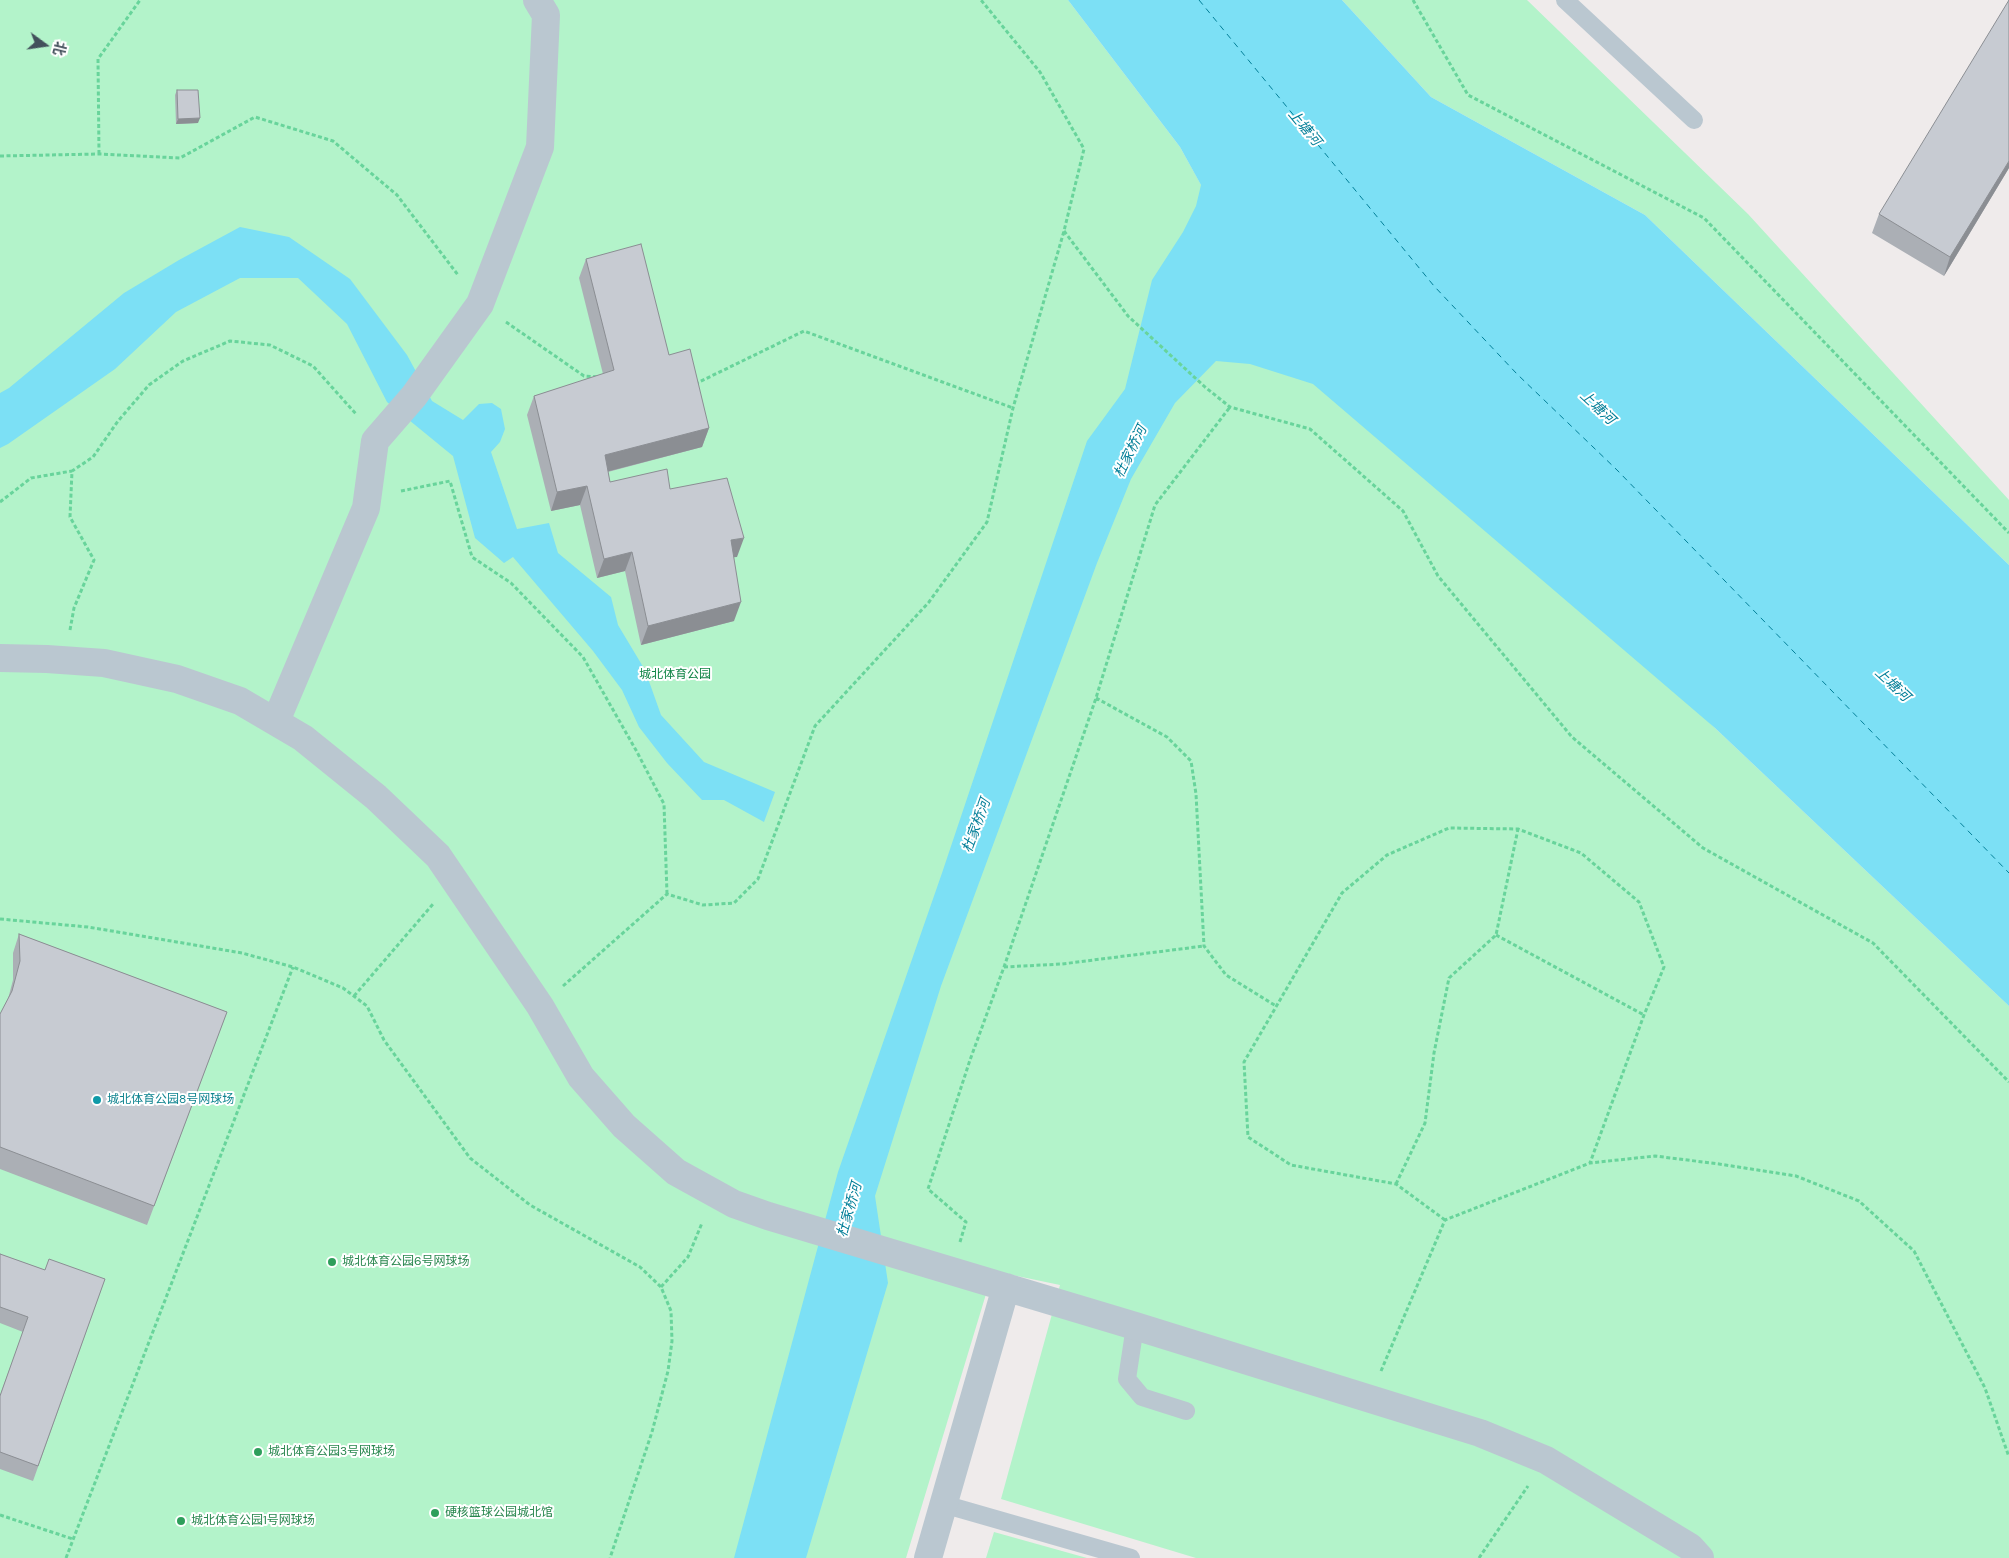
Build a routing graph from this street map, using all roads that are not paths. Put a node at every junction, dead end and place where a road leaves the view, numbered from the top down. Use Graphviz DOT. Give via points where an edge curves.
graph roads {
  1 [pos="537,0"];
  2 [pos="1565,0"];
  3 [pos="1694,120"];
  4 [pos="0,658"];
  5 [pos="276,722"];
  6 [pos="1006,1287"];
  7 [pos="1135,1326"];
  8 [pos="1186,1411"];
  9 [pos="943,1504"];
  10 [pos="1105,1554"];
  11 [pos="928,1558"];
  12 [pos="1131,1558"];
  13 [pos="1700,1558"];
  1 -- 5 [label="street" via="546,15 540,147 480,304 414,396 375,441 366,508"];
  2 -- 3 [label="lane"];
  4 -- 5 [label="street" via="104,663 177,679 240,701"];
  5 -- 6 [label="street" via="303,738 376,797 438,856 540,1006 581,1077 624,1126 676,1172 734,1204 768,1216"];
  6 -- 7 [label="street"];
  6 -- 9 [label="street"];
  7 -- 8 [label="lane" via="1127,1379 1142,1397"];
  7 -- 13 [label="street" via="1480,1433 1546,1460 1690,1547"];
  9 -- 10 [label="lane"];
  9 -- 11 [label="street"];
  10 -- 12 [label="lane"];
}
